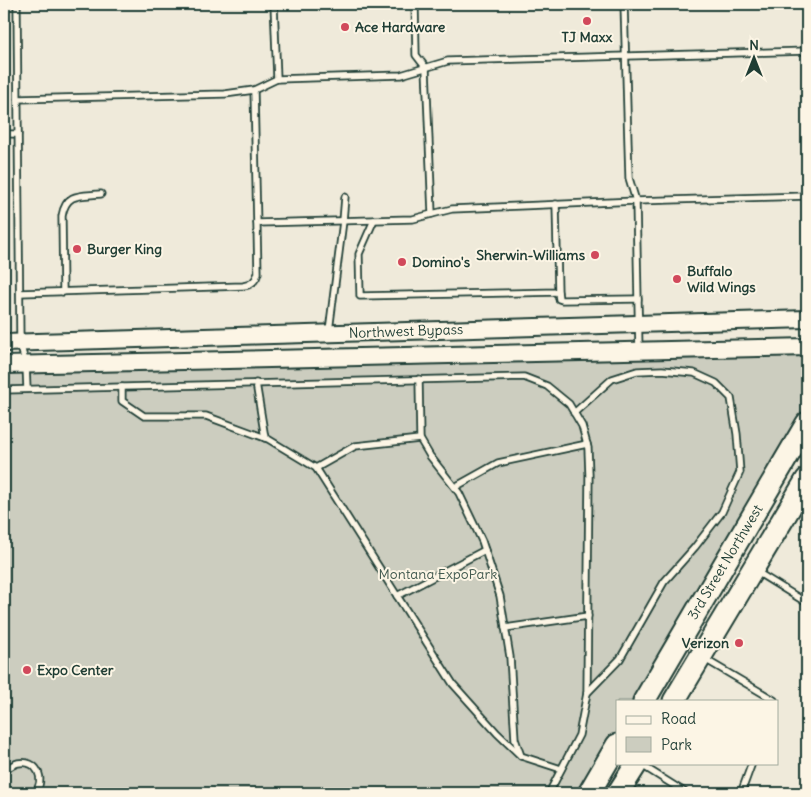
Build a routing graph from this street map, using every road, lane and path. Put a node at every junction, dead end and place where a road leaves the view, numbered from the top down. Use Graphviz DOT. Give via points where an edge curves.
graph roads {
  1 [pos="17,4"];
  2 [pos="274,4"];
  3 [pos="415,4"];
  4 [pos="624,4"];
  5 [pos="807,51"];
  6 [pos="625,56"];
  7 [pos="426,68"];
  8 [pos="277,79"];
  9 [pos="254,90"];
  10 [pos="18,98"];
  11 [pos="4,134"];
  12 [pos="18,134"];
  13 [pos="101,194"];
  14 [pos="807,196"];
  15 [pos="345,197"];
  16 [pos="636,201"];
  17 [pos="556,204"];
  18 [pos="432,214"];
  19 [pos="374,220"];
  20 [pos="343,221"];
  21 [pos="257,223"];
  22 [pos="63,292"];
  23 [pos="558,292"];
  24 [pos="20,294"];
  25 [pos="638,299"];
  26 [pos="807,319"];
  27 [pos="638,324"];
  28 [pos="329,333"];
  29 [pos="12,343"];
  30 [pos="807,348"];
  31 [pos="639,351"];
  32 [pos="4,365"];
  33 [pos="26,365"];
  34 [pos="419,380"];
  35 [pos="256,384"];
  36 [pos="122,387"];
  37 [pos="27,389"];
  38 [pos="4,390"];
  39 [pos="574,413"];
  40 [pos="807,423"];
  41 [pos="265,438"];
  42 [pos="420,439"];
  43 [pos="587,444"];
  44 [pos="316,468"];
  45 [pos="807,481"];
  46 [pos="455,487"];
  47 [pos="485,550"];
  48 [pos="753,570"];
  49 [pos="397,596"];
  50 [pos="807,603"];
  51 [pos="588,616"];
  52 [pos="505,628"];
  53 [pos="701,657"];
  54 [pos="587,693"];
  55 [pos="645,700"];
  56 [pos="675,700"];
  57 [pos="774,700"];
  58 [pos="616,747"];
  59 [pos="521,756"];
  60 [pos="636,764"];
  61 [pos="639,764"];
  62 [pos="752,764"];
  63 [pos="561,769"];
  64 [pos="4,772"];
  65 [pos="38,793"];
  66 [pos="549,793"];
  67 [pos="589,793"];
  68 [pos="618,793"];
  69 [pos="686,793"];
  70 [pos="741,793"];
  1 -- 10 [label="lane"];
  2 -- 8 [label="lane"];
  3 -- 7 [label="lane" via="416,55"];
  4 -- 6 [label="lane"];
  5 -- 6 [label="lane"];
  6 -- 7 [label="lane" via="448,61"];
  6 -- 16 [label="lane" via="629,178"];
  7 -- 8 [label="lane" via="401,75"];
  7 -- 18 [label="lane"];
  8 -- 9 [label="lane"];
  9 -- 10 [label="lane" via="225,94"];
  9 -- 21 [label="lane"];
  10 -- 12 [label="lane"];
  11 -- 12 [label="lane"];
  12 -- 24 [label="lane"];
  13 -- 22 [label="lane" via="75,197 67,201 63,209"];
  14 -- 16 [label="lane"];
  15 -- 20 [label="lane"];
  16 -- 17 [label="lane"];
  16 -- 25 [label="lane"];
  17 -- 18 [label="lane" via="452,209"];
  17 -- 23 [label="lane"];
  18 -- 19 [label="lane" via="413,219"];
  19 -- 20 [label="lane"];
  19 -- 23 [label="lane" via="359,254 360,296"];
  20 -- 21 [label="lane"];
  20 -- 28 [label="lane"];
  21 -- 22 [label="lane" via="258,273 255,281 247,286"];
  22 -- 24 [label="lane"];
  23 -- 25 [label="lane" via="562,300"];
  24 -- 29 [label="lane"];
  25 -- 27 [label="lane"];
  26 -- 27 [label="main road, Northwest Bypass"];
  27 -- 28 [label="main road, Northwest Bypass"];
  27 -- 31 [label="lane"];
  28 -- 29 [label="main road, Northwest Bypass"];
  29 -- 33 [label="lane"];
  30 -- 31 [label="main road, Northwest Bypass"];
  31 -- 33 [label="main road, Northwest Bypass"];
  32 -- 33 [label="main road, Northwest Bypass"];
  33 -- 37 [label="lane"];
  34 -- 35 [label="lane"];
  34 -- 39 [label="lane" via="524,377 548,386 569,404"];
  34 -- 42 [label="lane"];
  35 -- 36 [label="lane"];
  35 -- 41 [label="lane"];
  36 -- 37 [label="lane"];
  36 -- 41 [label="lane" via="122,401 144,416 206,416"];
  37 -- 38 [label="lane"];
  39 -- 43 [label="lane"];
  39 -- 54 [label="lane" via="612,379 637,371 694,373 716,383 730,398 740,472 722,512 664,582 620,659"];
  40 -- 55 [label="highway, 3rd Street Northwest"];
  41 -- 44 [label="lane"];
  42 -- 44 [label="lane" via="355,446"];
  42 -- 46 [label="lane"];
  43 -- 46 [label="lane" via="498,463"];
  43 -- 51 [label="lane"];
  44 -- 49 [label="lane"];
  45 -- 48 [label="highway, 3rd Street Northwest"];
  46 -- 47 [label="lane"];
  47 -- 49 [label="lane"];
  47 -- 52 [label="lane" via="500,596"];
  48 -- 50 [label="lane"];
  48 -- 53 [label="highway, 3rd Street Northwest"];
  49 -- 59 [label="lane" via="453,684"];
  51 -- 52 [label="lane"];
  51 -- 54 [label="lane"];
  52 -- 59 [label="lane" via="515,739"];
  53 -- 56 [label="highway, 3rd Street Northwest"];
  53 -- 57 [label="lane"];
  54 -- 63 [label="lane" via="579,735"];
  58 -- 67 [label="highway"];
  59 -- 63 [label="lane"];
  60 -- 68 [label="highway"];
  61 -- 69 [label="lane"];
  62 -- 70 [label="lane"];
  63 -- 66 [label="lane"];
  64 -- 65 [label="lane" via="19,763 33,766 40,778"];
}
